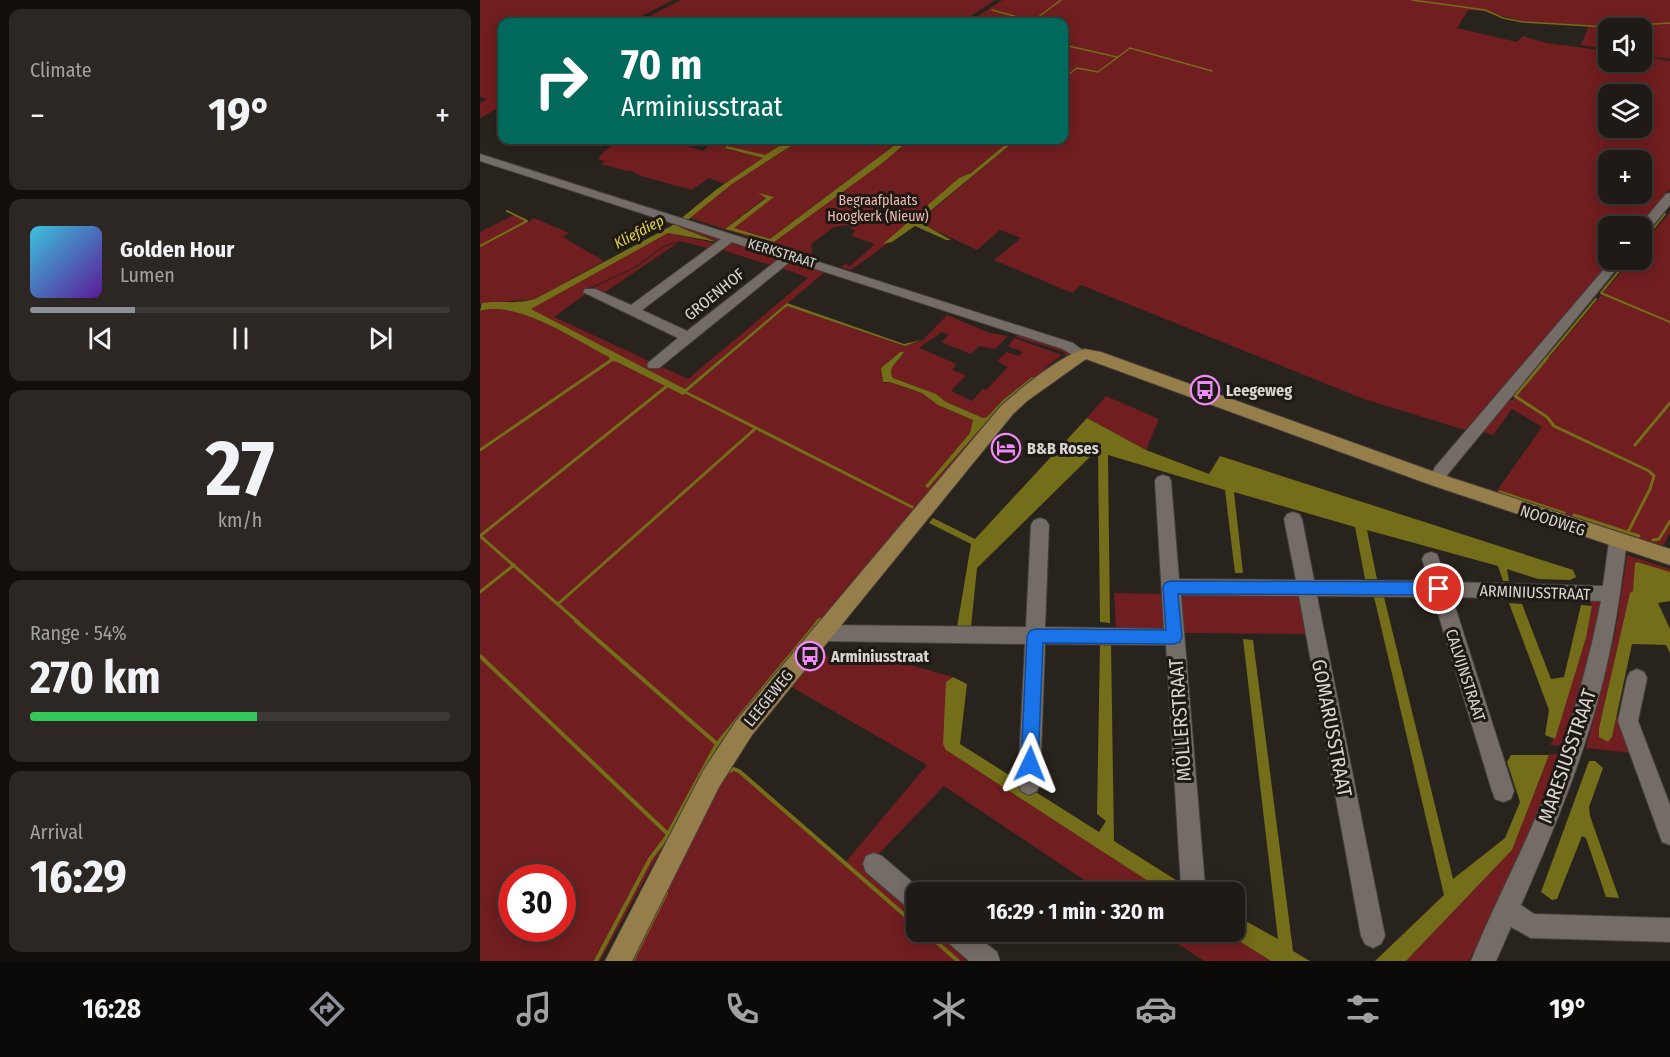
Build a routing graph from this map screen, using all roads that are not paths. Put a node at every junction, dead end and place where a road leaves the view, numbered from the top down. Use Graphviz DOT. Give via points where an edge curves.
graph roads {
  1 [pos="480,157"];
  2 [pos="1670,197"];
  3 [pos="1652,219"];
  4 [pos="731,237"];
  5 [pos="790,255"];
  6 [pos="1610,270"];
  7 [pos="590,292"];
  8 [pos="632,311"];
  9 [pos="688,337"];
  10 [pos="1082,355"];
  11 [pos="654,365"];
  12 [pos="1437,480"];
  13 [pos="1163,481"];
  14 [pos="1293,519"];
  15 [pos="1040,525"];
  16 [pos="1618,541"];
  17 [pos="1670,557"];
  18 [pos="1431,559"];
  19 [pos="1170,587"];
  20 [pos="1306,589"];
  21 [pos="1439,589"];
  22 [pos="1612,594"];
  23 [pos="821,633"];
  24 [pos="1035,636"];
  25 [pos="1174,637"];
  26 [pos="1637,678"];
  27 [pos="1029,784"];
  28 [pos="1503,791"];
  29 [pos="1670,834"];
  30 [pos="874,864"];
  31 [pos="1193,882"];
  32 [pos="906,891"];
  33 [pos="1507,910"];
  34 [pos="1670,930"];
  35 [pos="1373,936"];
  36 [pos="965,942"];
  37 [pos="618,961"];
  38 [pos="988,961"];
  39 [pos="1483,961"];
  1 -- 4 [label="street, KERKSTRAAT"];
  2 -- 3 [label="street"];
  4 -- 5 [label="street, KERKSTRAAT"];
  4 -- 8 [label="street, GROENHOF"];
  5 -- 9 [label="street, GROENHOF"];
  5 -- 10 [label="street, KERKSTRAAT" via="1068,346"];
  6 -- 12 [label="street"];
  7 -- 8 [label="street, GROENHOF"];
  8 -- 9 [label="street, GROENHOF"];
  9 -- 11 [label="street, GROENHOF"];
  10 -- 12 [label="main road" via="1095,356"];
  10 -- 23 [label="main road, LEEGEWEG" via="1007,410"];
  12 -- 16 [label="main road, NOODWEG"];
  13 -- 19 [label="street, MÖLLERSTRAAT"];
  14 -- 20 [label="street, GOMARUSSTRAAT"];
  15 -- 24 [label="street"];
  16 -- 17 [label="main road, NOODWEG"];
  16 -- 22 [label="street, MARESIUSSTRAAT"];
  18 -- 21 [label="street, CALVIJNSTRAAT"];
  19 -- 20 [label="street, ARMINIUSSTRAAT"];
  19 -- 25 [label="street, MÖLLERSTRAAT"];
  20 -- 21 [label="street, ARMINIUSSTRAAT"];
  20 -- 35 [label="street, GOMARUSSTRAAT"];
  21 -- 22 [label="street, ARMINIUSSTRAAT"];
  21 -- 28 [label="street, CALVIJNSTRAAT"];
  22 -- 33 [label="street, MARESIUSSTRAAT" via="1572,755"];
  23 -- 24 [label="street"];
  23 -- 37 [label="main road, LEEGEWEG" via="721,761"];
  24 -- 25 [label="street"];
  24 -- 27 [label="street"];
  25 -- 31 [label="street, MÖLLERSTRAAT"];
  26 -- 29 [label="street" via="1628,721"];
  30 -- 32 [label="street"];
  33 -- 34 [label="street" via="1531,926"];
  33 -- 39 [label="street, MARESIUSSTRAAT"];
  36 -- 38 [label="street"];
}
